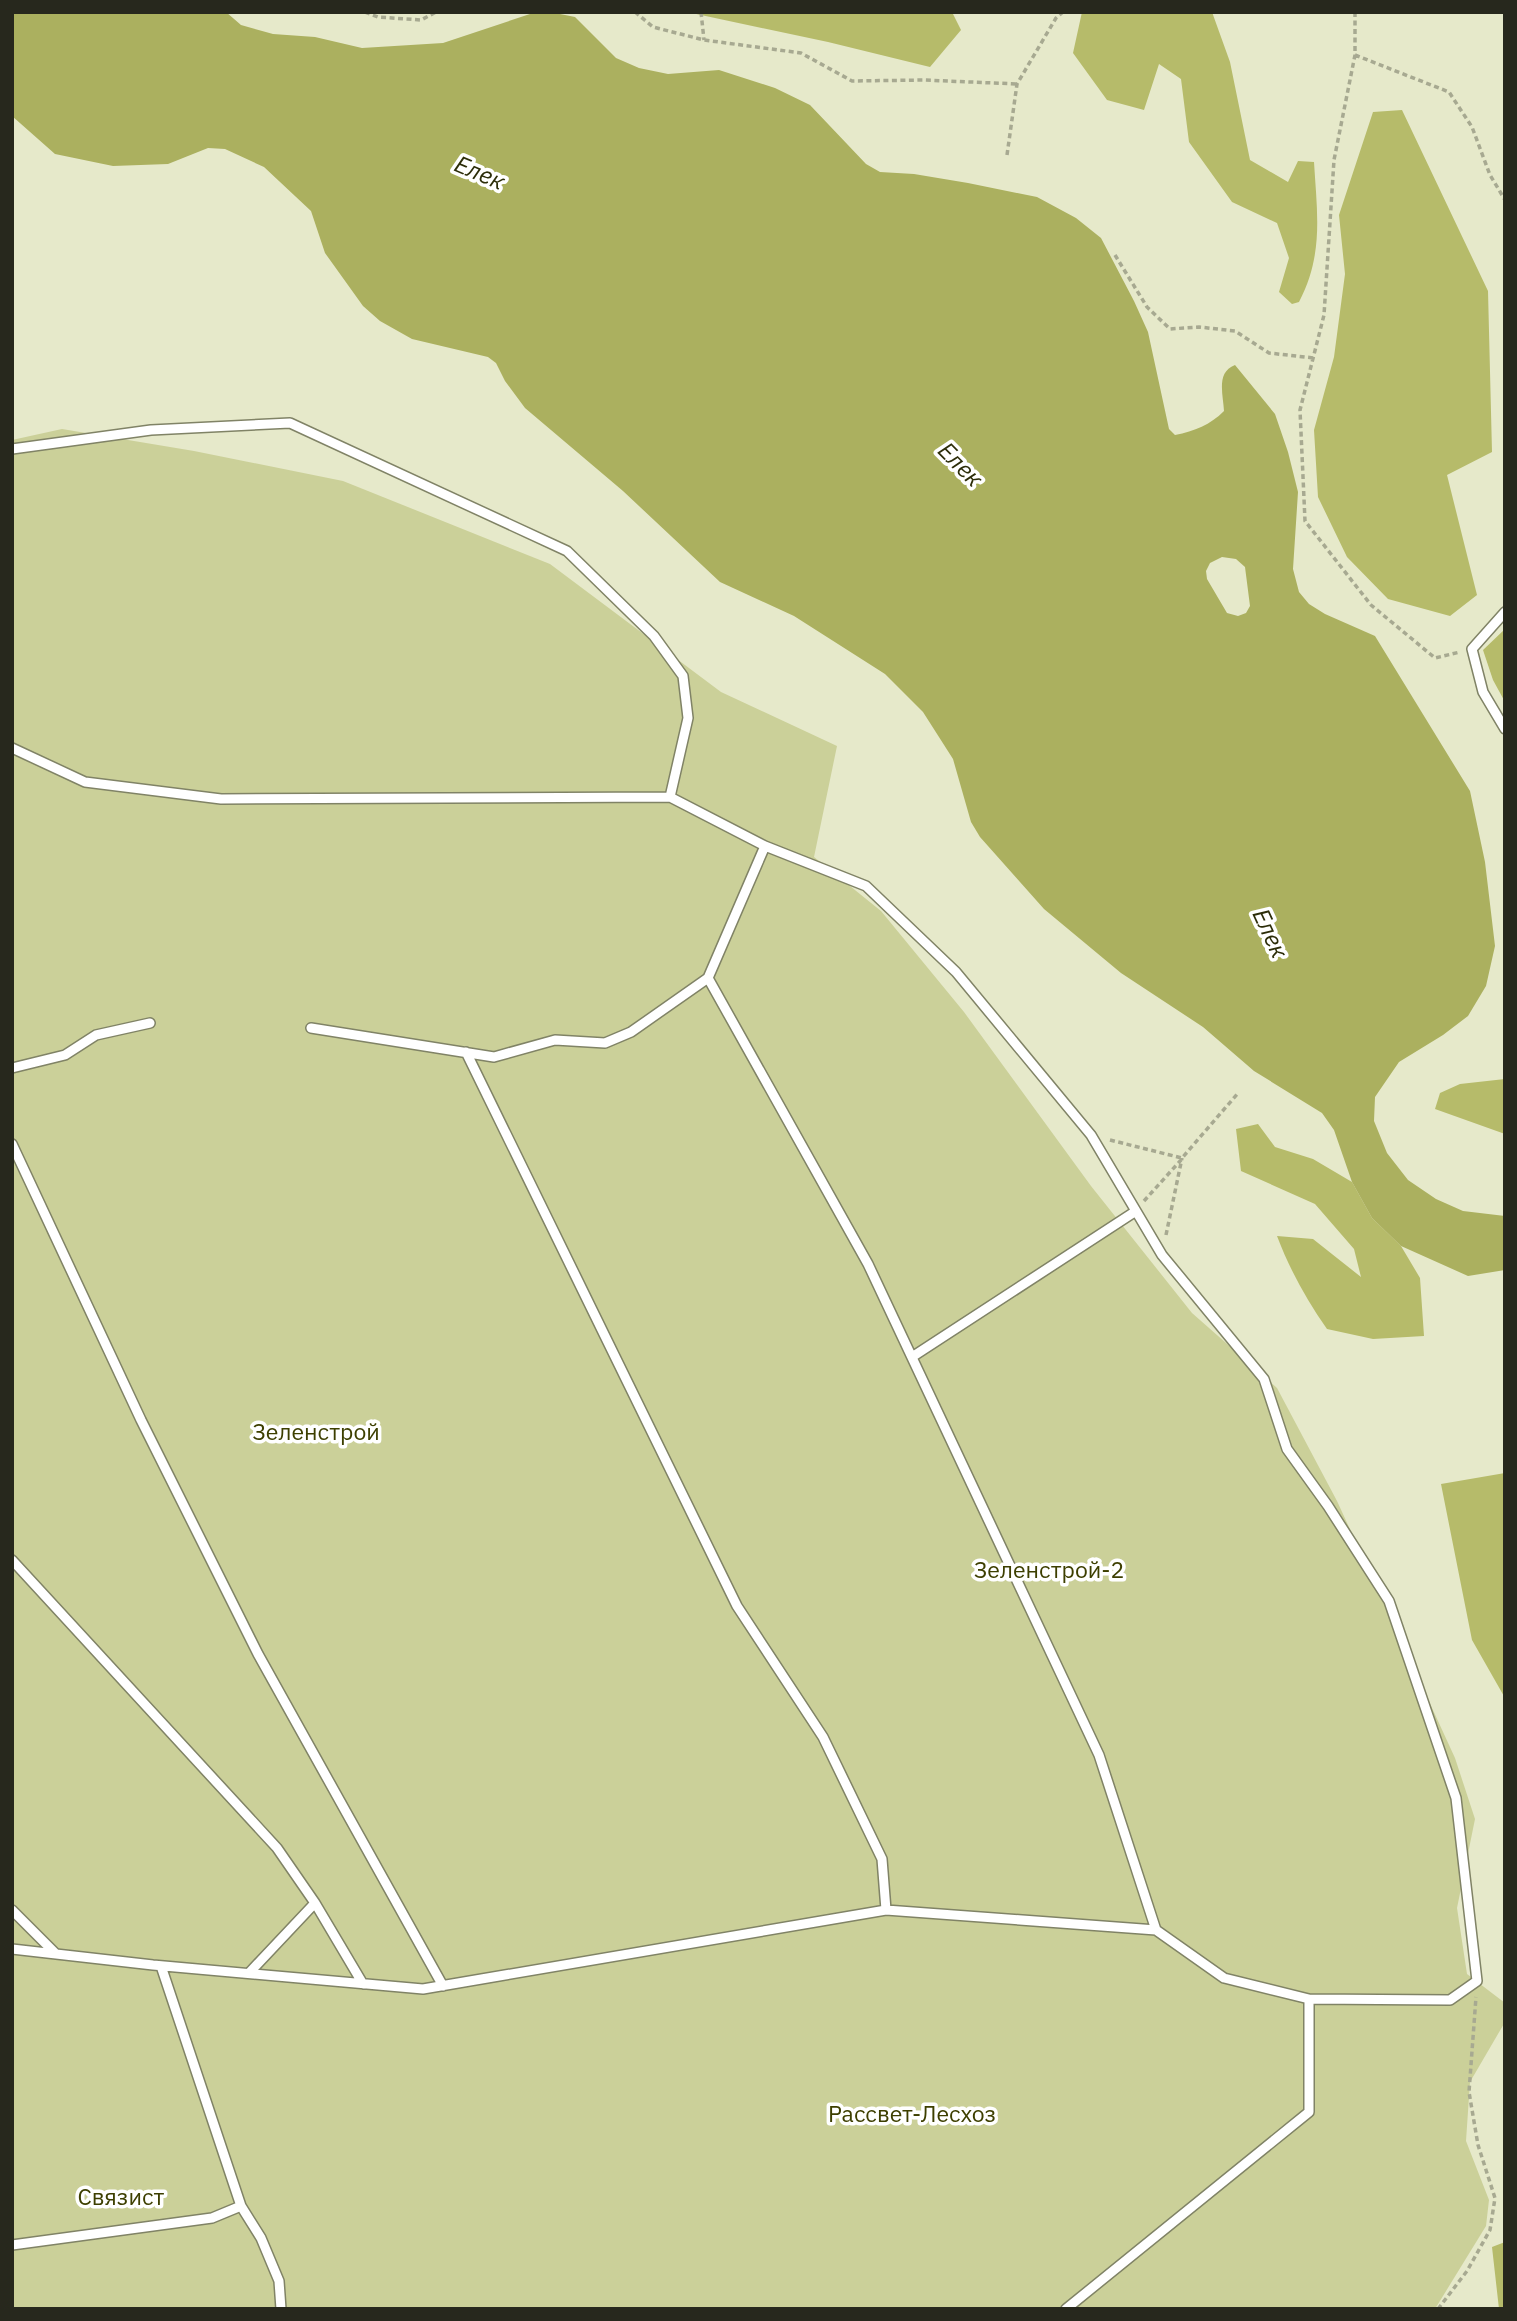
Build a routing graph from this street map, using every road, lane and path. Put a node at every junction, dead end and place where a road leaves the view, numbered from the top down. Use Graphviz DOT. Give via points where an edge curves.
graph roads {
  1 [pos="365,12"];
  2 [pos="436,12"];
  3 [pos="635,12"];
  4 [pos="701,12"];
  5 [pos="1063,12"];
  6 [pos="1355,12"];
  7 [pos="704,40"];
  8 [pos="1354,55"];
  9 [pos="1017,84"];
  10 [pos="1007,155"];
  11 [pos="1505,200"];
  12 [pos="1115,255"];
  13 [pos="1314,358"];
  14 [pos="12,449"];
  15 [pos="1505,612"];
  16 [pos="1472,649"];
  17 [pos="1505,729"];
  18 [pos="12,748"];
  19 [pos="670,797"];
  20 [pos="765,846"];
  21 [pos="708,978"];
  22 [pos="150,1023"];
  23 [pos="311,1028"];
  24 [pos="466,1052"];
  25 [pos="12,1068"];
  26 [pos="1239,1092"];
  27 [pos="1091,1135"];
  28 [pos="12,1144"];
  29 [pos="1182,1158"];
  30 [pos="1136,1211"];
  31 [pos="1162,1255"];
  32 [pos="912,1357"];
  33 [pos="12,1560"];
  34 [pos="315,1903"];
  35 [pos="12,1910"];
  36 [pos="886,1910"];
  37 [pos="1156,1930"];
  38 [pos="12,1949"];
  39 [pos="56,1954"];
  40 [pos="161,1966"];
  41 [pos="249,1973"];
  42 [pos="1477,1981"];
  43 [pos="363,1984"];
  44 [pos="443,1986"];
  45 [pos="1309,1999"];
  46 [pos="242,2206"];
  47 [pos="12,2245"];
  48 [pos="281,2309"];
  49 [pos="1066,2309"];
  50 [pos="1438,2309"];
  1 -- 2 [label="path" via="421,20"];
  3 -- 7 [label="path" via="653,27"];
  4 -- 7 [label="path"];
  5 -- 9 [label="path"];
  6 -- 8 [label="path"];
  7 -- 9 [label="path" via="801,52 852,81"];
  8 -- 11 [label="path" via="1449,92 1472,127"];
  8 -- 13 [label="path" via="1334,160 1324,315"];
  9 -- 10 [label="path"];
  12 -- 13 [label="path" via="1147,307 1170,329 1235,331 1269,353"];
  13 -- 16 [label="path" via="1300,410 1306,521 1371,605 1436,658"];
  14 -- 19 [label="lane" via="151,430 290,423 567,551 654,636 683,676 688,718"];
  15 -- 16 [label="lane"];
  16 -- 17 [label="lane" via="1483,692"];
  18 -- 19 [label="lane" via="85,782 221,799"];
  19 -- 20 [label="lane"];
  20 -- 21 [label="lane"];
  20 -- 27 [label="lane" via="866,886 956,972"];
  21 -- 24 [label="lane" via="631,1031 605,1043 555,1040 494,1057"];
  21 -- 32 [label="lane" via="868,1264"];
  22 -- 25 [label="lane" via="96,1035 65,1055"];
  23 -- 24 [label="lane"];
  24 -- 36 [label="lane" via="737,1606 824,1737 882,1859"];
  26 -- 29 [label="path"];
  27 -- 29 [label="path"];
  27 -- 30 [label="lane"];
  28 -- 44 [label="lane" via="141,1420 258,1654"];
  29 -- 30 [label="path"];
  29 -- 31 [label="path"];
  30 -- 31 [label="lane"];
  30 -- 32 [label="lane"];
  31 -- 42 [label="lane" via="1264,1379 1287,1449 1389,1601 1456,1798"];
  32 -- 37 [label="lane" via="1099,1755"];
  33 -- 34 [label="lane" via="277,1848"];
  34 -- 41 [label="lane"];
  34 -- 43 [label="lane"];
  35 -- 39 [label="lane"];
  36 -- 37 [label="lane"];
  36 -- 44 [label="lane"];
  37 -- 45 [label="lane" via="1224,1978"];
  38 -- 39 [label="lane"];
  39 -- 40 [label="lane"];
  40 -- 41 [label="lane"];
  40 -- 46 [label="lane"];
  41 -- 43 [label="lane"];
  42 -- 45 [label="lane" via="1450,2000"];
  42 -- 50 [label="path" via="1469,2092 1478,2145 1495,2198 1490,2230 1467,2272"];
  43 -- 44 [label="lane"];
  45 -- 49 [label="lane" via="1309,2112"];
  46 -- 47 [label="lane" via="212,2218"];
  46 -- 48 [label="lane" via="279,2281"];
}
